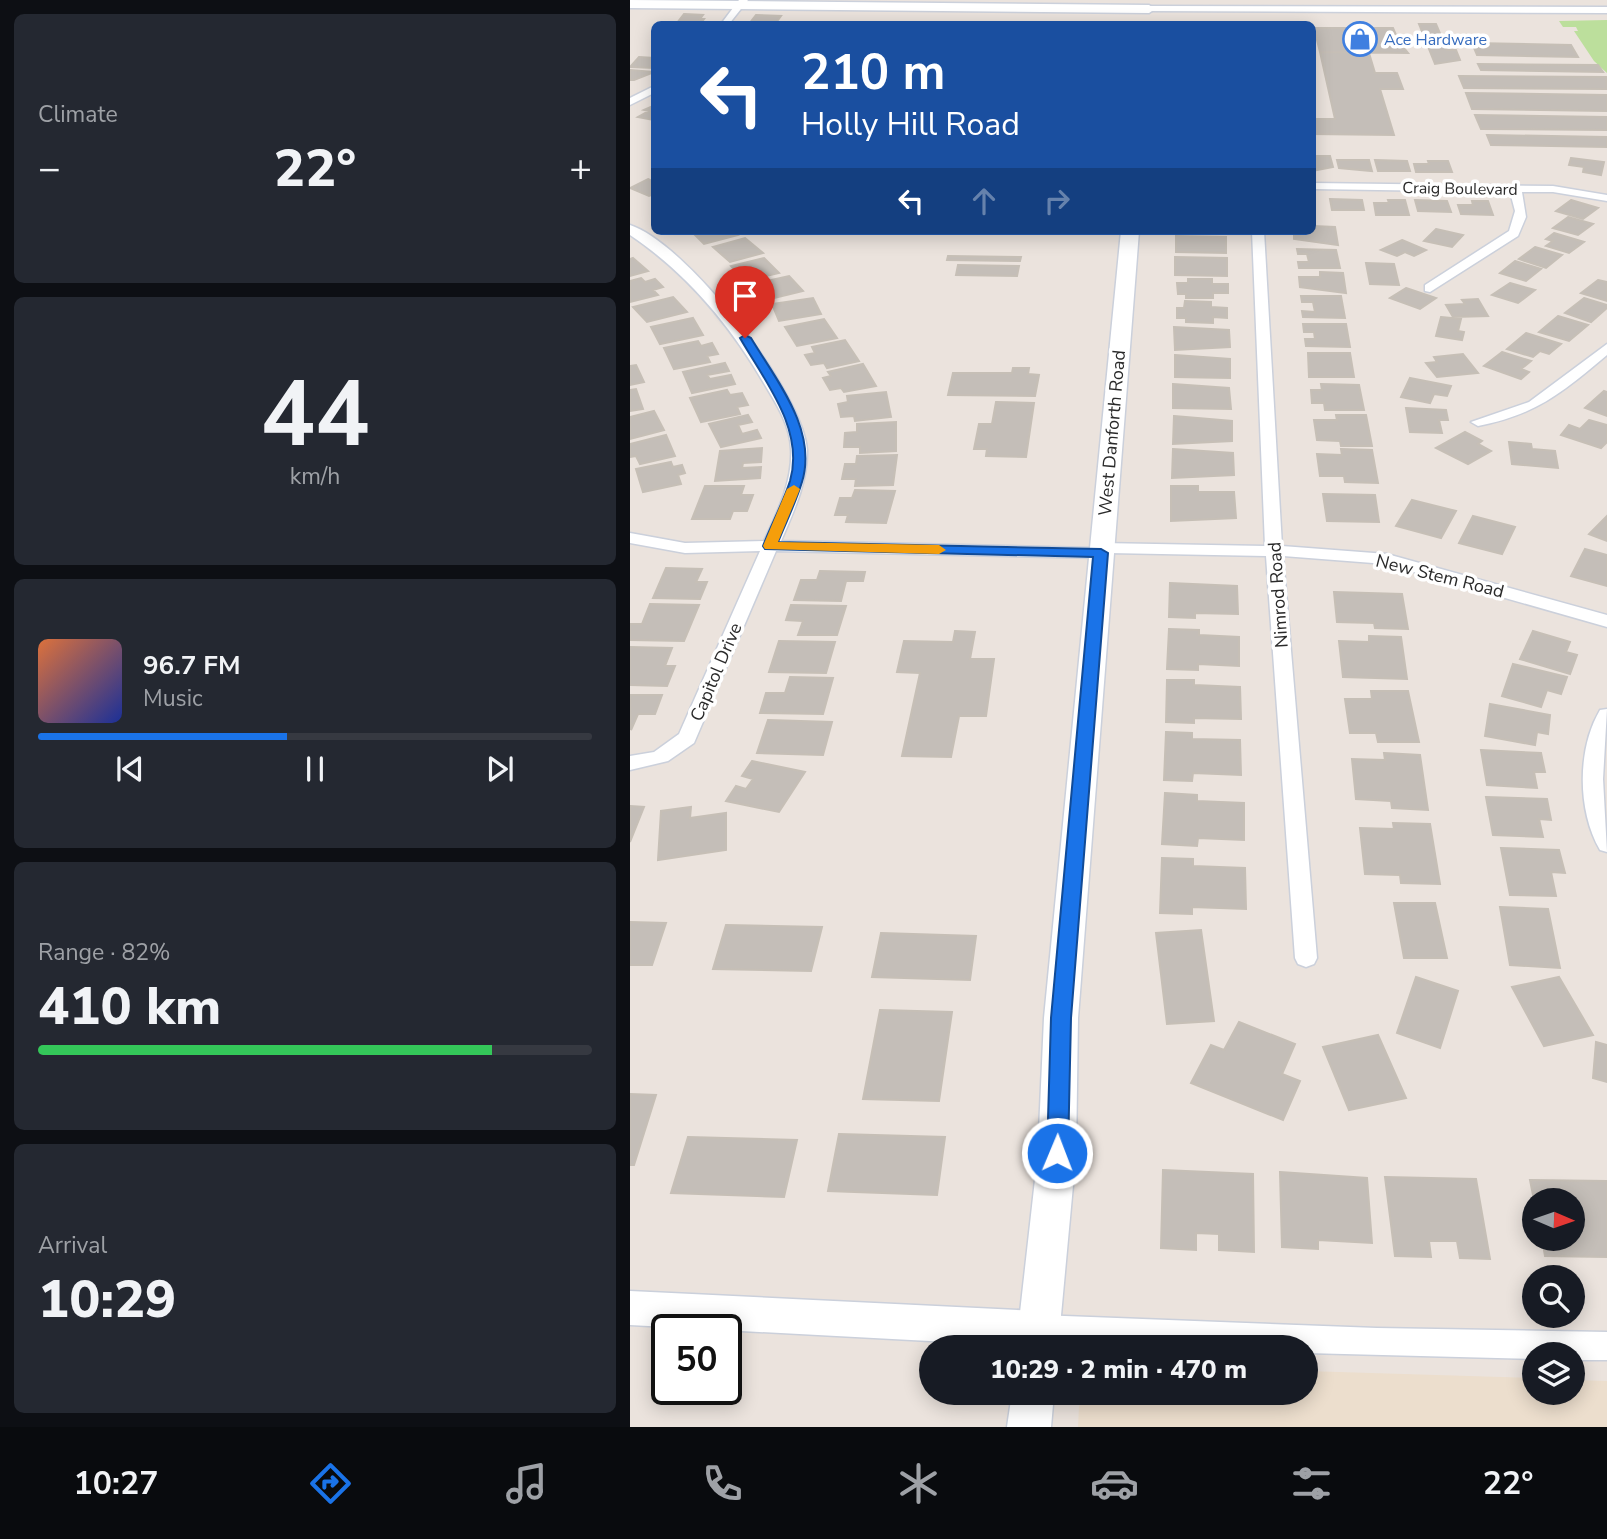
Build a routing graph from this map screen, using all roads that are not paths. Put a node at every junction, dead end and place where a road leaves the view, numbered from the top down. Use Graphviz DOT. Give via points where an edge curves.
graph roads {
  1 [pos="741,3"];
  2 [pos="630,4"];
  3 [pos="953,4"];
  4 [pos="1149,4"];
  5 [pos="1607,10"];
  6 [pos="1449,12"];
  7 [pos="1607,17"];
  8 [pos="727,21"];
  9 [pos="651,91"];
  10 [pos="630,102"];
  11 [pos="1316,186"];
  12 [pos="1515,189"];
  13 [pos="1607,198"];
  14 [pos="630,229"];
  15 [pos="1130,235"];
  16 [pos="1258,235"];
  17 [pos="1430,288"];
  18 [pos="1607,348"];
  19 [pos="1478,422"];
  20 [pos="630,538"];
  21 [pos="769,546"];
  22 [pos="1101,550"];
  23 [pos="1274,551"];
  24 [pos="1607,621"];
  25 [pos="1607,715"];
  26 [pos="630,763"];
  27 [pos="1607,844"];
  28 [pos="1306,958"];
  29 [pos="630,1308"];
  30 [pos="997,1335"];
  31 [pos="1038,1335"];
  32 [pos="1318,1341"];
  33 [pos="1607,1346"];
  34 [pos="1032,1405"];
  35 [pos="1029,1427"];
  1 -- 2 [label="main road"];
  1 -- 3 [label="main road"];
  1 -- 8 [label="street"];
  3 -- 4 [label="main road"];
  4 -- 6 [label="street"];
  5 -- 6 [label="street"];
  6 -- 7 [label="street"];
  9 -- 10 [label="street"];
  11 -- 12 [label="street, Craig Boulevard"];
  12 -- 13 [label="street, Craig Boulevard" via="1553,189"];
  12 -- 17 [label="street" via="1521,220 1514,233"];
  14 -- 21 [label="street, Capitol Drive" via="694,279 737,328 793,420 799,449 797,480"];
  15 -- 22 [label="main road, West Danforth Road"];
  16 -- 23 [label="street, Nimrod Road"];
  18 -- 19 [label="street" via="1541,404 1511,417"];
  20 -- 21 [label="street, New Stem Road" via="685,548"];
  21 -- 22 [label="street, New Stem Road"];
  21 -- 26 [label="street, Capitol Drive" via="687,738 670,754"];
  22 -- 23 [label="street, New Stem Road"];
  22 -- 31 [label="main road, West Danforth Road" via="1061,1018 1057,1153"];
  23 -- 24 [label="street, New Stem Road" via="1387,559"];
  23 -- 28 [label="street, Nimrod Road"];
  25 -- 27 [label="street" via="1591,775"];
  29 -- 30 [label="street"];
  32 -- 33 [label="street"];
  34 -- 35 [label="main road"];
}
